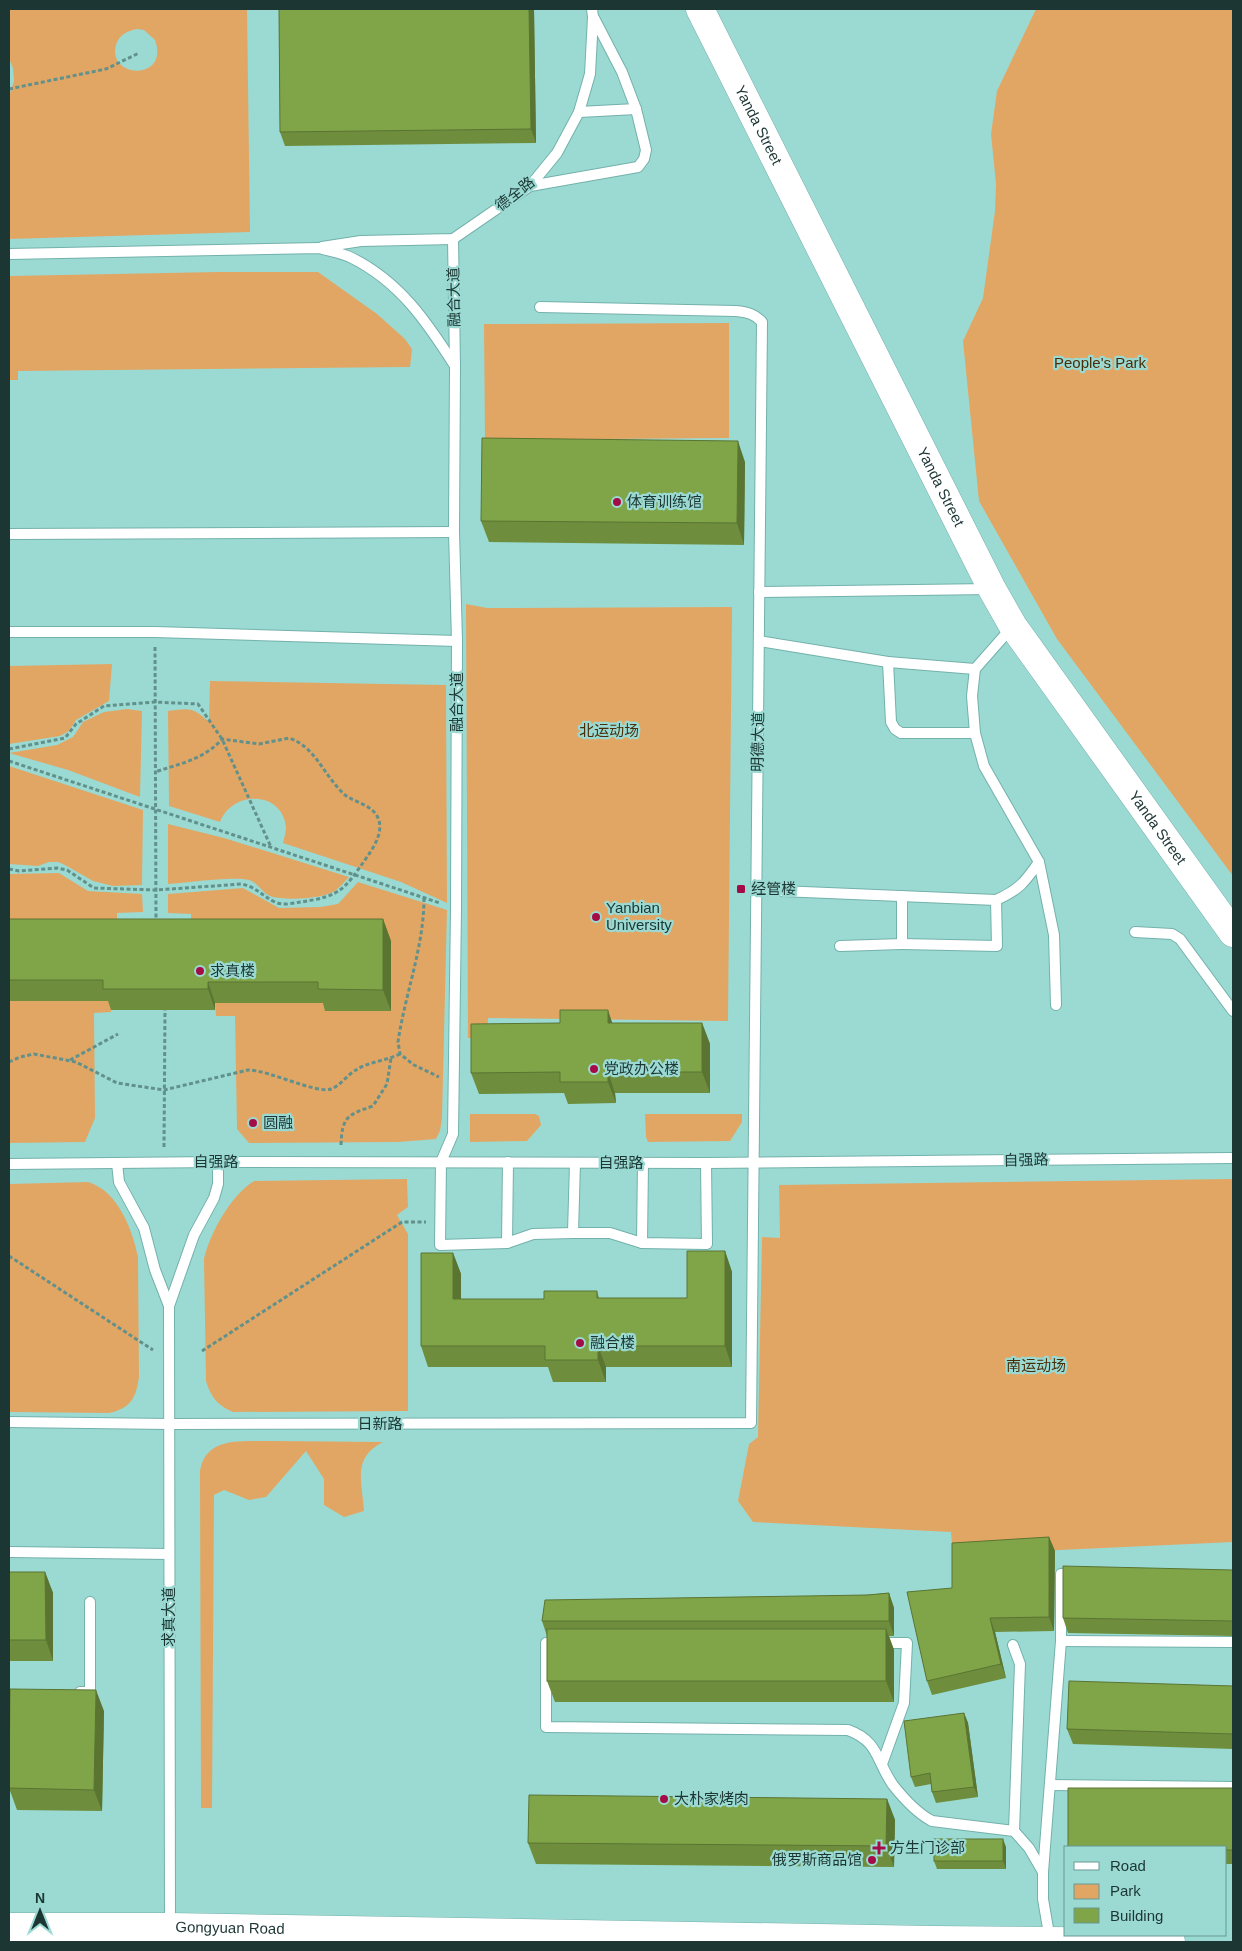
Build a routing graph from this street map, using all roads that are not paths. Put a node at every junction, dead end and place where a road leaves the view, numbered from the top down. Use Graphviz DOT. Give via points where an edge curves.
graph roads {
  1 [pos="700,9"];
  2 [pos="593,13"];
  3 [pos="636,109"];
  4 [pos="579,112"];
  5 [pos="530,186"];
  6 [pos="453,239"];
  7 [pos="319,248"];
  8 [pos="9,254"];
  9 [pos="540,307"];
  10 [pos="455,366"];
  11 [pos="454,532"];
  12 [pos="9,534"];
  13 [pos="992,589"];
  14 [pos="759,592"];
  15 [pos="1013,626"];
  16 [pos="9,632"];
  17 [pos="457,640"];
  18 [pos="759,641"];
  19 [pos="888,662"];
  20 [pos="975,670"];
  21 [pos="975,733"];
  22 [pos="1040,862"];
  23 [pos="756,890"];
  24 [pos="902,896"];
  25 [pos="996,900"];
  26 [pos="1135,932"];
  27 [pos="1233,933"];
  28 [pos="902,944"];
  29 [pos="840,946"];
  30 [pos="1056,1005"];
  31 [pos="1233,1011"];
  32 [pos="1233,1158"];
  33 [pos="218,1162"];
  34 [pos="441,1162"];
  35 [pos="508,1162"];
  36 [pos="754,1162"];
  37 [pos="117,1163"];
  38 [pos="574,1163"];
  39 [pos="643,1163"];
  40 [pos="706,1163"];
  41 [pos="9,1164"];
  42 [pos="573,1233"];
  43 [pos="507,1243"];
  44 [pos="642,1243"];
  45 [pos="169,1306"];
  46 [pos="9,1422"];
  47 [pos="751,1422"];
  48 [pos="169,1424"];
  49 [pos="9,1552"];
  50 [pos="169,1554"];
  51 [pos="1090,1573"];
  52 [pos="90,1602"];
  53 [pos="1061,1641"];
  54 [pos="1232,1642"];
  55 [pos="566,1643"];
  56 [pos="868,1643"];
  57 [pos="1013,1645"];
  58 [pos="72,1692"];
  59 [pos="882,1764"];
  60 [pos="1050,1785"];
  61 [pos="1233,1787"];
  62 [pos="1014,1831"];
  63 [pos="1043,1872"];
  64 [pos="9,1927"];
  65 [pos="170,1927"];
  66 [pos="1051,1941"];
  67 [pos="992,1942"];
  68 [pos="1171,1942"];
  1 -- 13 [label="main road, Yanda Street"];
  2 -- 3 [label="lane"];
  2 -- 4 [label="lane, 德全路" via="590,74"];
  3 -- 4 [label="lane"];
  3 -- 5 [label="lane" via="646,150 638,167"];
  4 -- 5 [label="lane, 德全路" via="557,153"];
  5 -- 6 [label="lane, 德全路"];
  6 -- 7 [label="lane" via="361,241"];
  6 -- 10 [label="lane, 融合大道"];
  7 -- 8 [label="lane"];
  7 -- 10 [label="lane" via="351,257 381,275 429,324"];
  9 -- 14 [label="lane, 明德大道" via="736,311 746,312 762,322"];
  10 -- 11 [label="lane, 融合大道"];
  11 -- 12 [label="lane"];
  11 -- 17 [label="lane, 融合大道"];
  13 -- 14 [label="lane"];
  13 -- 15 [label="main road, Yanda Street"];
  14 -- 18 [label="lane, 明德大道"];
  15 -- 20 [label="lane"];
  15 -- 27 [label="main road, Yanda Street"];
  16 -- 17 [label="lane" via="155,632"];
  17 -- 34 [label="lane, 融合大道" via="453,1134"];
  18 -- 19 [label="lane"];
  18 -- 23 [label="lane, 明德大道"];
  19 -- 20 [label="lane"];
  19 -- 21 [label="lane" via="891,722 895,729 901,733"];
  20 -- 21 [label="lane" via="972,696"];
  21 -- 22 [label="lane" via="984,766"];
  22 -- 25 [label="lane" via="1014,892"];
  22 -- 30 [label="lane" via="1054,935"];
  23 -- 24 [label="lane"];
  23 -- 36 [label="lane, 明德大道"];
  24 -- 25 [label="lane"];
  24 -- 28 [label="lane"];
  25 -- 28 [label="lane" via="997,946"];
  26 -- 31 [label="lane" via="1172,934 1180,939"];
  28 -- 29 [label="lane"];
  32 -- 36 [label="lane, 自强路"];
  33 -- 34 [label="lane, 自强路"];
  33 -- 37 [label="lane, 自强路"];
  33 -- 45 [label="lane" via="214,1198 194,1235"];
  34 -- 35 [label="lane, 自强路"];
  34 -- 43 [label="lane" via="440,1245"];
  35 -- 38 [label="lane, 自强路"];
  35 -- 43 [label="lane"];
  36 -- 40 [label="lane, 自强路"];
  36 -- 47 [label="lane, 明德大道"];
  37 -- 41 [label="lane, 自强路"];
  37 -- 45 [label="lane" via="119,1182 144,1228"];
  38 -- 39 [label="lane, 自强路"];
  38 -- 42 [label="lane"];
  39 -- 40 [label="lane, 自强路"];
  39 -- 44 [label="lane"];
  40 -- 44 [label="lane" via="706,1244"];
  42 -- 43 [label="lane" via="533,1234"];
  42 -- 44 [label="lane" via="610,1233"];
  45 -- 48 [label="lane, 求真大道"];
  46 -- 48 [label="lane, 日新路"];
  47 -- 48 [label="lane, 日新路"];
  48 -- 50 [label="lane, 求真大道"];
  49 -- 50 [label="lane"];
  50 -- 65 [label="lane, 求真大道"];
  51 -- 53 [label="lane" via="1061,1574"];
  52 -- 58 [label="lane" via="90,1692"];
  53 -- 54 [label="lane"];
  53 -- 60 [label="lane"];
  55 -- 59 [label="lane" via="546,1643 546,1727 848,1730 869,1742"];
  56 -- 59 [label="lane" via="907,1643 904,1703"];
  57 -- 62 [label="lane" via="1020,1664"];
  59 -- 62 [label="lane" via="892,1784 921,1815 932,1821"];
  60 -- 61 [label="lane"];
  60 -- 63 [label="lane"];
  62 -- 63 [label="lane"];
  63 -- 66 [label="lane"];
  64 -- 65 [label="main road, Gongyuan Road"];
  65 -- 67 [label="main road, Gongyuan Road"];
  66 -- 67 [label="main road, Gongyuan Road"];
  66 -- 68 [label="main road, Gongyuan Road"];
}
